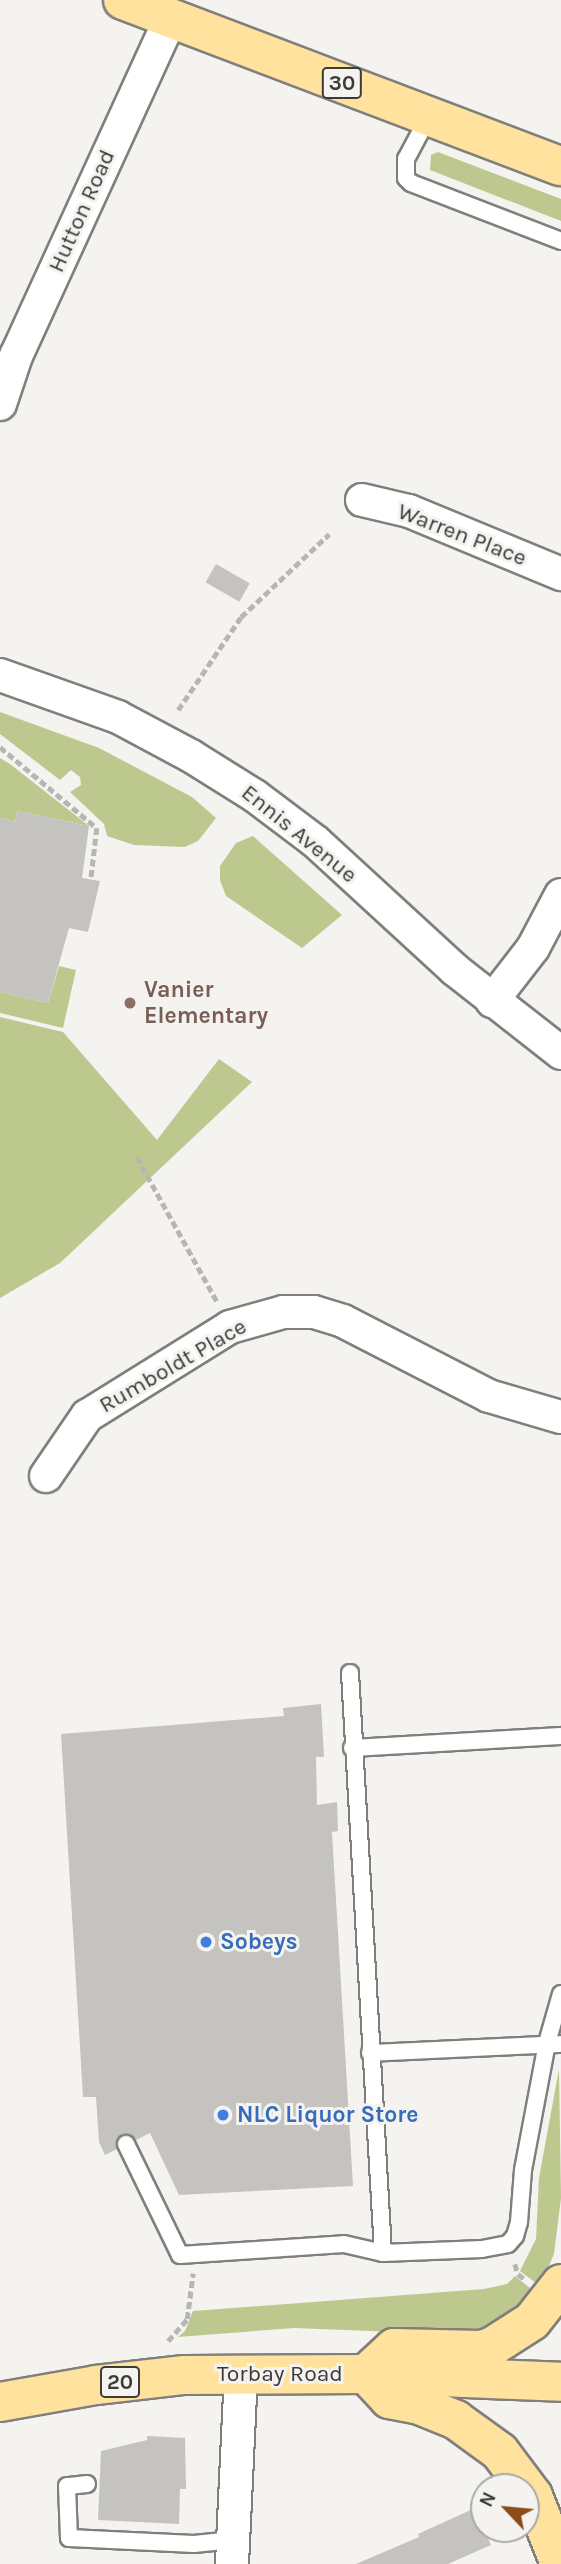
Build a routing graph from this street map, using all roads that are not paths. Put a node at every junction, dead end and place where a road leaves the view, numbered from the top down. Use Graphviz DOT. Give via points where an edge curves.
graph roads {
  1 [pos="122,0"];
  2 [pos="170,19"];
  3 [pos="429,116"];
  4 [pos="561,166"];
  5 [pos="561,241"];
  6 [pos="8,353"];
  7 [pos="0,404"];
  8 [pos="362,500"];
  9 [pos="561,574"];
  10 [pos="0,675"];
  11 [pos="561,895"];
  12 [pos="492,1001"];
  13 [pos="561,1053"];
  14 [pos="561,1416"];
  15 [pos="46,1476"];
  16 [pos="350,1672"];
  17 [pos="561,1736"];
  18 [pos="352,1748"];
  19 [pos="561,1994"];
  20 [pos="554,2043"];
  21 [pos="370,2053"];
  22 [pos="126,2144"];
  23 [pos="383,2253"];
  24 [pos="547,2285"];
  25 [pos="241,2373"];
  26 [pos="366,2374"];
  27 [pos="561,2382"];
  28 [pos="0,2402"];
  29 [pos="87,2484"];
  30 [pos="233,2552"];
  31 [pos="560,2564"];
  1 -- 2 [label="main road, 30"];
  2 -- 3 [label="main road, 30"];
  2 -- 6 [label="street, Hutton Road"];
  3 -- 4 [label="main road, 30"];
  3 -- 5 [label="lane" via="406,159 406,178 411,183"];
  6 -- 7 [label="street, Hutton Road"];
  8 -- 9 [label="street, Warren Place" via="409,511"];
  10 -- 12 [label="street, Ennis Avenue" via="118,717 255,796 317,842"];
  11 -- 12 [label="street" via="533,948"];
  12 -- 13 [label="street, Ennis Avenue"];
  14 -- 15 [label="street, Rumboldt Place" via="489,1396 343,1321 314,1312 283,1312 230,1327 87,1416"];
  16 -- 18 [label="lane"];
  17 -- 18 [label="lane"];
  18 -- 21 [label="lane"];
  19 -- 20 [label="lane"];
  20 -- 21 [label="lane"];
  20 -- 23 [label="lane" via="523,2170 515,2236 508,2244 482,2249"];
  21 -- 23 [label="lane"];
  22 -- 23 [label="lane" via="180,2255 345,2244"];
  24 -- 26 [label="main road" via="532,2321 493,2346 481,2350 394,2348"];
  25 -- 26 [label="main road, Torbay Road / 20"];
  25 -- 28 [label="main road, Torbay Road / 20" via="143,2379"];
  25 -- 30 [label="street"];
  26 -- 27 [label="main road, Torbay Road / 20"];
  26 -- 31 [label="main road" via="390,2399 456,2420 500,2452 533,2496"];
  29 -- 30 [label="lane" via="67,2486 69,2538 194,2544"];
}
